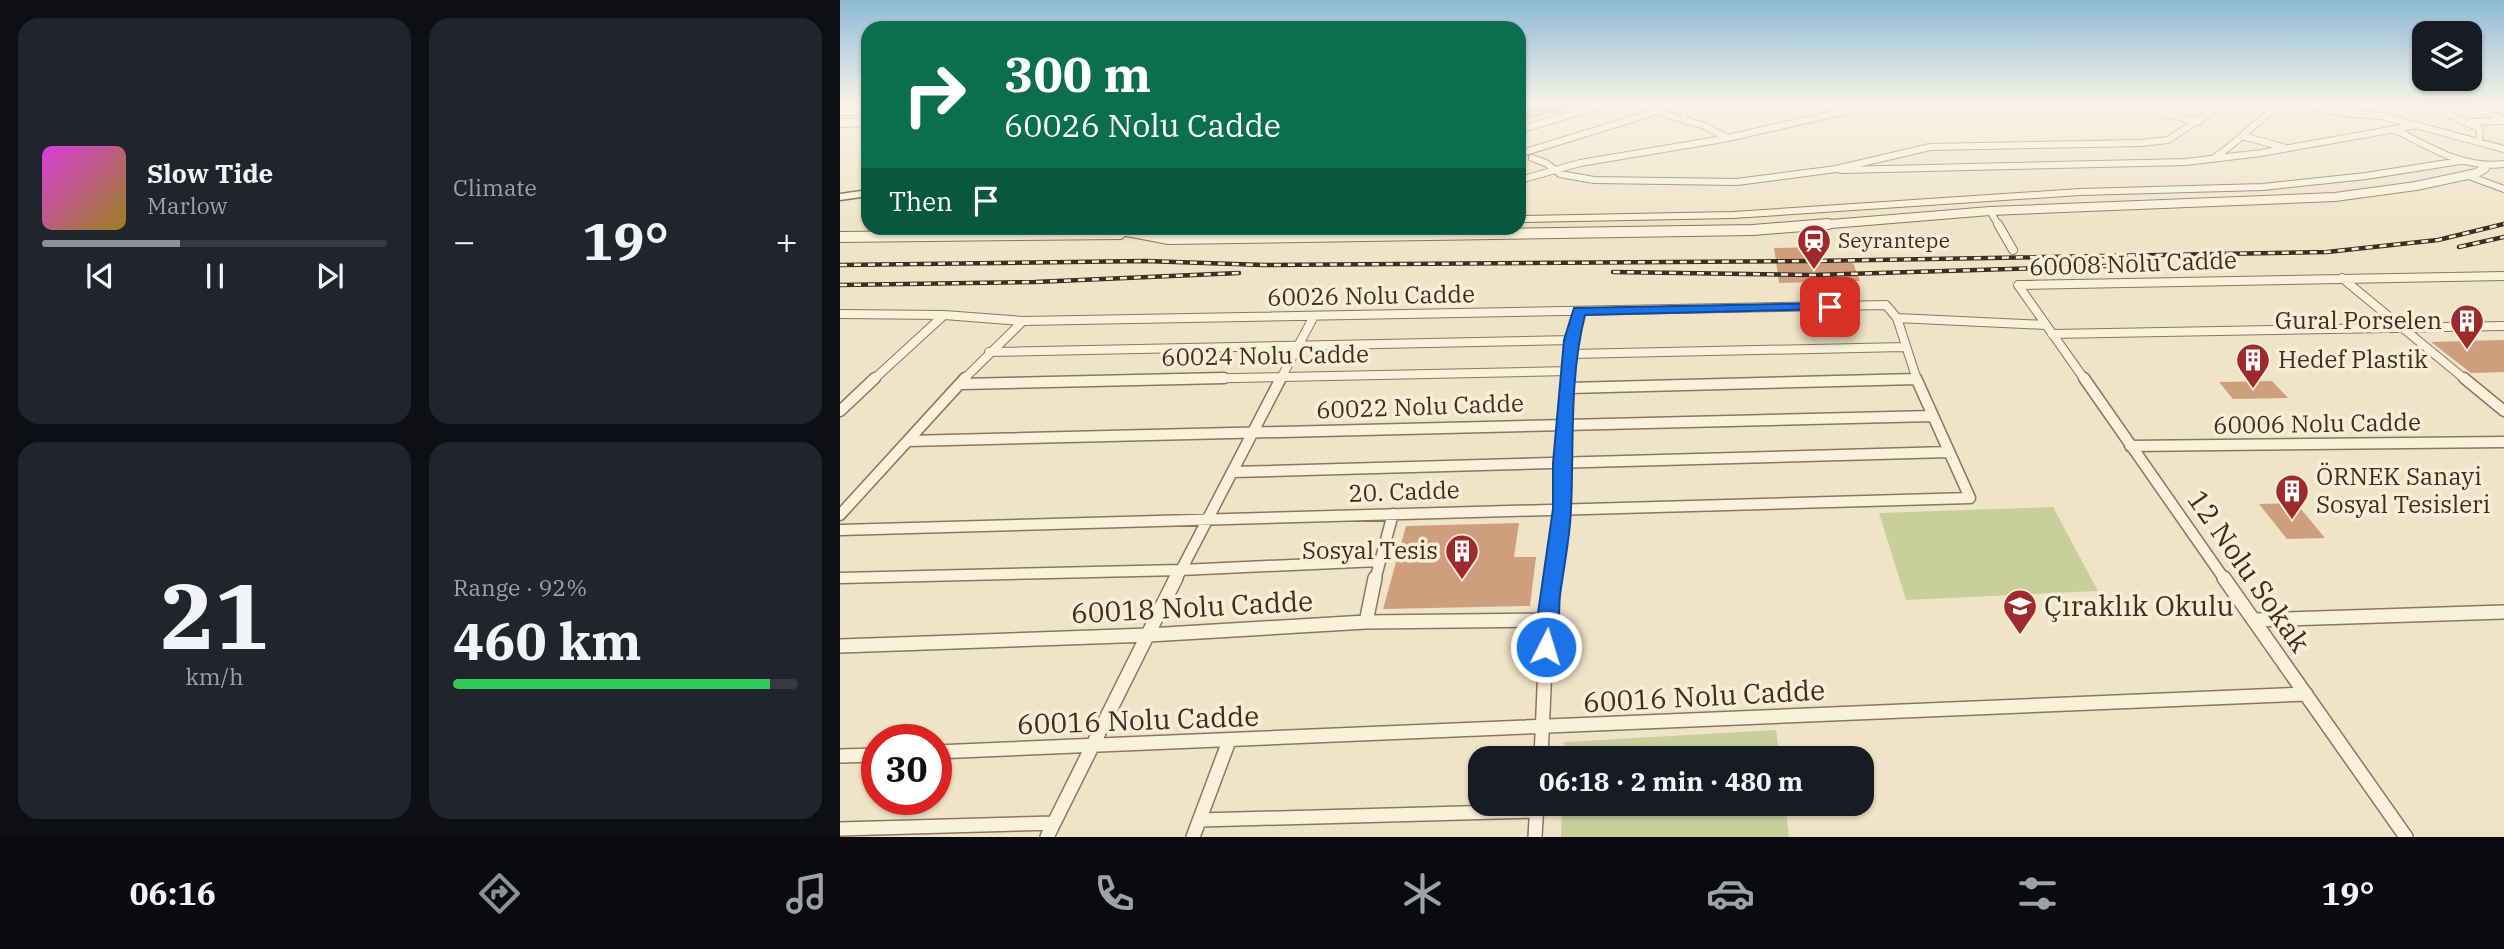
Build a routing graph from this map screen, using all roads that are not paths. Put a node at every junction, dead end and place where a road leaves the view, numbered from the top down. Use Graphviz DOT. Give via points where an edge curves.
graph roads {
  1 [pos="1554,144"];
  2 [pos="1691,144"];
  3 [pos="2085,144"];
  4 [pos="2232,144"];
  5 [pos="2273,144"];
  6 [pos="2310,144"];
  7 [pos="2425,144"];
  8 [pos="2486,144"];
  9 [pos="1671,148"];
  10 [pos="2288,148"];
  11 [pos="2504,149"];
  12 [pos="1526,153"];
  13 [pos="1526,157"];
  14 [pos="1532,158"];
  15 [pos="2212,160"];
  16 [pos="2460,161"];
  17 [pos="1570,163"];
  18 [pos="2504,164"];
  19 [pos="2485,168"];
  20 [pos="1836,169"];
  21 [pos="1557,171"];
  22 [pos="1579,171"];
  23 [pos="2466,175"];
  24 [pos="1526,178"];
  25 [pos="1594,180"];
  26 [pos="2504,189"];
  27 [pos="861,196"];
  28 [pos="840,199"];
  29 [pos="1990,211"];
  30 [pos="1526,219"];
  31 [pos="1526,229"];
  32 [pos="1060,235"];
  33 [pos="1107,235"];
  34 [pos="1300,235"];
  35 [pos="1520,235"];
  36 [pos="1526,235"];
  37 [pos="840,237"];
  38 [pos="840,243"];
  39 [pos="2013,250"];
  40 [pos="2504,276"];
  41 [pos="2342,278"];
  42 [pos="1579,311"];
  43 [pos="840,314"];
  44 [pos="944,315"];
  45 [pos="1314,316"];
  46 [pos="1897,318"];
  47 [pos="1023,321"];
  48 [pos="2504,326"];
  49 [pos="2403,328"];
  50 [pos="2049,330"];
  51 [pos="1572,340"];
  52 [pos="1300,345"];
  53 [pos="1904,347"];
  54 [pos="989,352"];
  55 [pos="1570,354"];
  56 [pos="1569,371"];
  57 [pos="1283,377"];
  58 [pos="1916,379"];
  59 [pos="961,384"];
  60 [pos="1569,388"];
  61 [pos="840,411"];
  62 [pos="2504,411"];
  63 [pos="1933,416"];
  64 [pos="1567,424"];
  65 [pos="1253,433"];
  66 [pos="908,441"];
  67 [pos="2504,442"];
  68 [pos="2130,446"];
  69 [pos="1949,452"];
  70 [pos="1562,463"];
  71 [pos="1232,472"];
  72 [pos="1562,509"];
  73 [pos="1393,514"];
  74 [pos="840,515"];
  75 [pos="1206,519"];
  76 [pos="840,530"];
  77 [pos="1379,561"];
  78 [pos="1181,570"];
  79 [pos="840,578"];
  80 [pos="2504,612"];
  81 [pos="1547,620"];
  82 [pos="2255,620"];
  83 [pos="1366,622"];
  84 [pos="1149,635"];
  85 [pos="840,646"];
  86 [pos="2306,694"];
  87 [pos="1544,728"];
  88 [pos="1229,741"];
  89 [pos="1094,746"];
  90 [pos="1542,746"];
  91 [pos="952,751"];
  92 [pos="861,755"];
  93 [pos="840,756"];
  94 [pos="1468,810"];
  95 [pos="1536,816"];
  96 [pos="1200,820"];
  97 [pos="840,829"];
  98 [pos="1050,830"];
  99 [pos="1193,837"];
  100 [pos="1535,837"];
  101 [pos="2406,837"];
  1 -- 12 [label="street"];
  2 -- 9 [label="street"];
  3 -- 20 [label="street" via="1930,147"];
  4 -- 15 [label="street"];
  5 -- 10 [label="street"];
  6 -- 10 [label="street"];
  7 -- 16 [label="street"];
  8 -- 11 [label="street"];
  9 -- 17 [label="street"];
  9 -- 22 [label="street"];
  10 -- 15 [label="street"];
  13 -- 14 [label="street"];
  14 -- 17 [label="street"];
  14 -- 21 [label="street"];
  15 -- 20 [label="street"];
  16 -- 19 [label="street"];
  16 -- 30 [label="street" via="2263,187 2067,193 1733,215"];
  17 -- 21 [label="street"];
  17 -- 22 [label="street"];
  18 -- 19 [label="street"];
  19 -- 23 [label="street"];
  19 -- 31 [label="street" via="2306,195 1985,206 1750,225"];
  20 -- 25 [label="street" via="1737,182"];
  21 -- 22 [label="street"];
  21 -- 24 [label="street"];
  21 -- 25 [label="street"];
  22 -- 25 [label="street"];
  23 -- 26 [label="street"];
  23 -- 29 [label="street" via="2335,197"];
  27 -- 28 [label="main road"];
  29 -- 36 [label="street" via="1753,230"];
  29 -- 39 [label="street, 60008 Nolu Cadde"];
  32 -- 37 [label="street"];
  33 -- 38 [label="street"];
  34 -- 35 [label="street"];
  40 -- 41 [label="street, 60008 Nolu Cadde"];
  41 -- 49 [label="street"];
  41 -- 50 [label="street, 60008 Nolu Cadde" via="2018,285"];
  42 -- 45 [label="street, 60026 Nolu Cadde"];
  42 -- 46 [label="street, 60026 Nolu Cadde" via="1886,305"];
  42 -- 51 [label="street"];
  43 -- 44 [label="street, 60026 Nolu Cadde"];
  44 -- 47 [label="street, 60026 Nolu Cadde"];
  44 -- 61 [label="street"];
  45 -- 47 [label="street, 60026 Nolu Cadde"];
  45 -- 52 [label="street"];
  46 -- 50 [label="street"];
  46 -- 53 [label="street"];
  47 -- 54 [label="street"];
  48 -- 49 [label="street"];
  49 -- 50 [label="street"];
  49 -- 62 [label="street"];
  50 -- 68 [label="street, 12 Nolu Sokak"];
  51 -- 52 [label="street, 60026 Nolu Cadde"];
  51 -- 55 [label="street"];
  52 -- 54 [label="street, 60026 Nolu Cadde"];
  52 -- 57 [label="street"];
  53 -- 55 [label="street"];
  53 -- 58 [label="street"];
  54 -- 59 [label="street"];
  55 -- 56 [label="street"];
  56 -- 57 [label="street, 60024 Nolu Cadde"];
  56 -- 60 [label="street"];
  57 -- 59 [label="street, 60024 Nolu Cadde"];
  57 -- 65 [label="street"];
  58 -- 60 [label="street"];
  58 -- 63 [label="street"];
  59 -- 66 [label="street"];
  60 -- 64 [label="street"];
  63 -- 64 [label="street, 60022 Nolu Cadde"];
  63 -- 69 [label="street"];
  64 -- 65 [label="street, 60022 Nolu Cadde"];
  64 -- 70 [label="street"];
  65 -- 66 [label="street, 60022 Nolu Cadde"];
  65 -- 71 [label="street"];
  66 -- 74 [label="street"];
  67 -- 68 [label="street, 60006 Nolu Cadde"];
  68 -- 82 [label="street, 12 Nolu Sokak"];
  69 -- 70 [label="street"];
  69 -- 72 [label="street, 20. Cadde" via="1970,498"];
  70 -- 71 [label="street"];
  70 -- 72 [label="street"];
  71 -- 75 [label="street"];
  72 -- 73 [label="street, 20. Cadde"];
  72 -- 81 [label="street"];
  73 -- 75 [label="street, 20. Cadde"];
  73 -- 77 [label="street"];
  75 -- 76 [label="street, 20. Cadde"];
  75 -- 78 [label="street"];
  77 -- 78 [label="street"];
  77 -- 83 [label="street"];
  78 -- 79 [label="street"];
  78 -- 84 [label="street"];
  80 -- 82 [label="street"];
  81 -- 83 [label="street, 60018 Nolu Cadde"];
  81 -- 87 [label="street"];
  82 -- 86 [label="street, 12 Nolu Sokak"];
  83 -- 84 [label="street, 60018 Nolu Cadde"];
  84 -- 85 [label="street, 60018 Nolu Cadde"];
  84 -- 89 [label="street"];
  86 -- 87 [label="street, 60016 Nolu Cadde"];
  86 -- 101 [label="street, 12 Nolu Sokak"];
  87 -- 88 [label="street, 60016 Nolu Cadde"];
  87 -- 90 [label="street"];
  88 -- 89 [label="street, 60016 Nolu Cadde"];
  88 -- 96 [label="street"];
  89 -- 91 [label="street, 60016 Nolu Cadde"];
  89 -- 98 [label="street"];
  92 -- 93 [label="street"];
  94 -- 96 [label="street"];
  95 -- 100 [label="street"];
  96 -- 99 [label="street"];
  97 -- 98 [label="street"];
}
